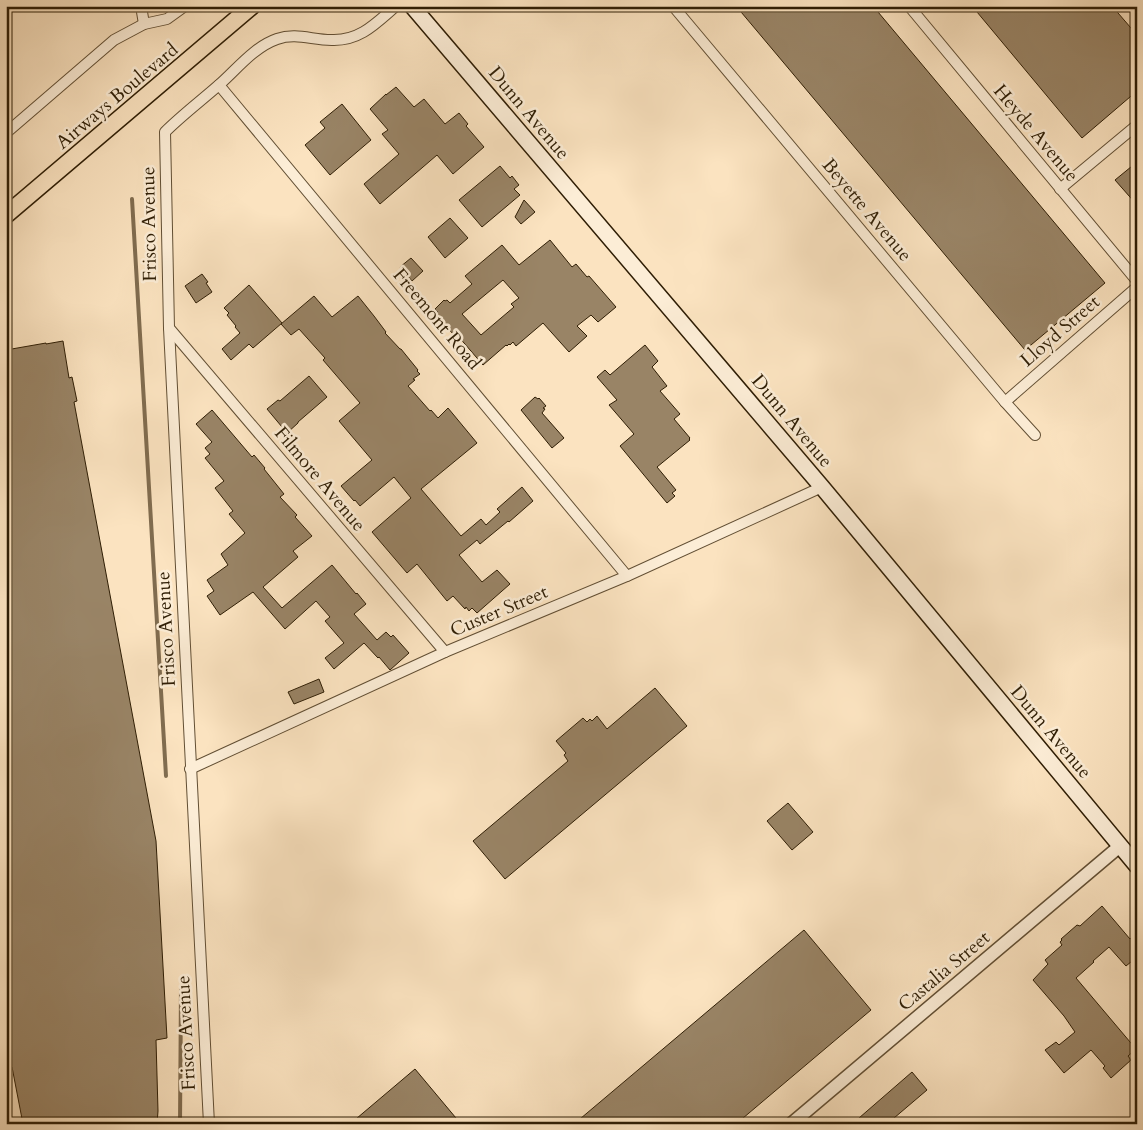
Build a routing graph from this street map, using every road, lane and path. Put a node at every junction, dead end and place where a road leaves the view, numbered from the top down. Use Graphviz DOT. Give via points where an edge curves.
graph roads {
  1 [pos="141,6"];
  2 [pos="185,6"];
  3 [pos="252,6"];
  4 [pos="396,6"];
  5 [pos="412,6"];
  6 [pos="673,6"];
  7 [pos="909,6"];
  8 [pos="1134,6"];
  9 [pos="1137,9"];
  10 [pos="144,24"];
  11 [pos="219,85"];
  12 [pos="1137,125"];
  13 [pos="6,133"];
  14 [pos="1060,189"];
  15 [pos="6,215"];
  16 [pos="1137,281"];
  17 [pos="1137,287"];
  18 [pos="169,328"];
  19 [pos="1005,402"];
  20 [pos="1035,435"];
  21 [pos="822,487"];
  22 [pos="627,576"];
  23 [pos="445,652"];
  24 [pos="190,769"];
  25 [pos="1120,846"];
  26 [pos="1137,866"];
  27 [pos="209,1124"];
  28 [pos="791,1124"];
  1 -- 10 [label="street"];
  2 -- 10 [label="street, Airways Boulevard" via="167,19"];
  3 -- 15 [label="main road, Airways Boulevard"];
  4 -- 11 [label="street" via="368,30 352,38 333,40 290,36 275,40 253,53"];
  5 -- 21 [label="main road, Dunn Avenue"];
  6 -- 19 [label="street, Beyette Avenue"];
  7 -- 14 [label="street, Heyde Avenue"];
  8 -- 9 [label="street"];
  10 -- 13 [label="street, Airways Boulevard" via="114,40"];
  11 -- 18 [label="street, Frisco Avenue" via="165,132"];
  11 -- 22 [label="street, Freemont Road"];
  12 -- 14 [label="street"];
  14 -- 16 [label="street, Heyde Avenue"];
  17 -- 19 [label="street, Lloyd Street"];
  18 -- 23 [label="street, Filmore Avenue"];
  18 -- 24 [label="street, Frisco Avenue"];
  19 -- 20 [label="street, Beyette Avenue"];
  21 -- 22 [label="street, Custer Street"];
  21 -- 25 [label="main road, Dunn Avenue"];
  22 -- 23 [label="street, Custer Street"];
  23 -- 24 [label="street, Custer Street"];
  24 -- 27 [label="street, Frisco Avenue"];
  25 -- 26 [label="main road, Dunn Avenue"];
  25 -- 28 [label="street, Castalia Street"];
}
